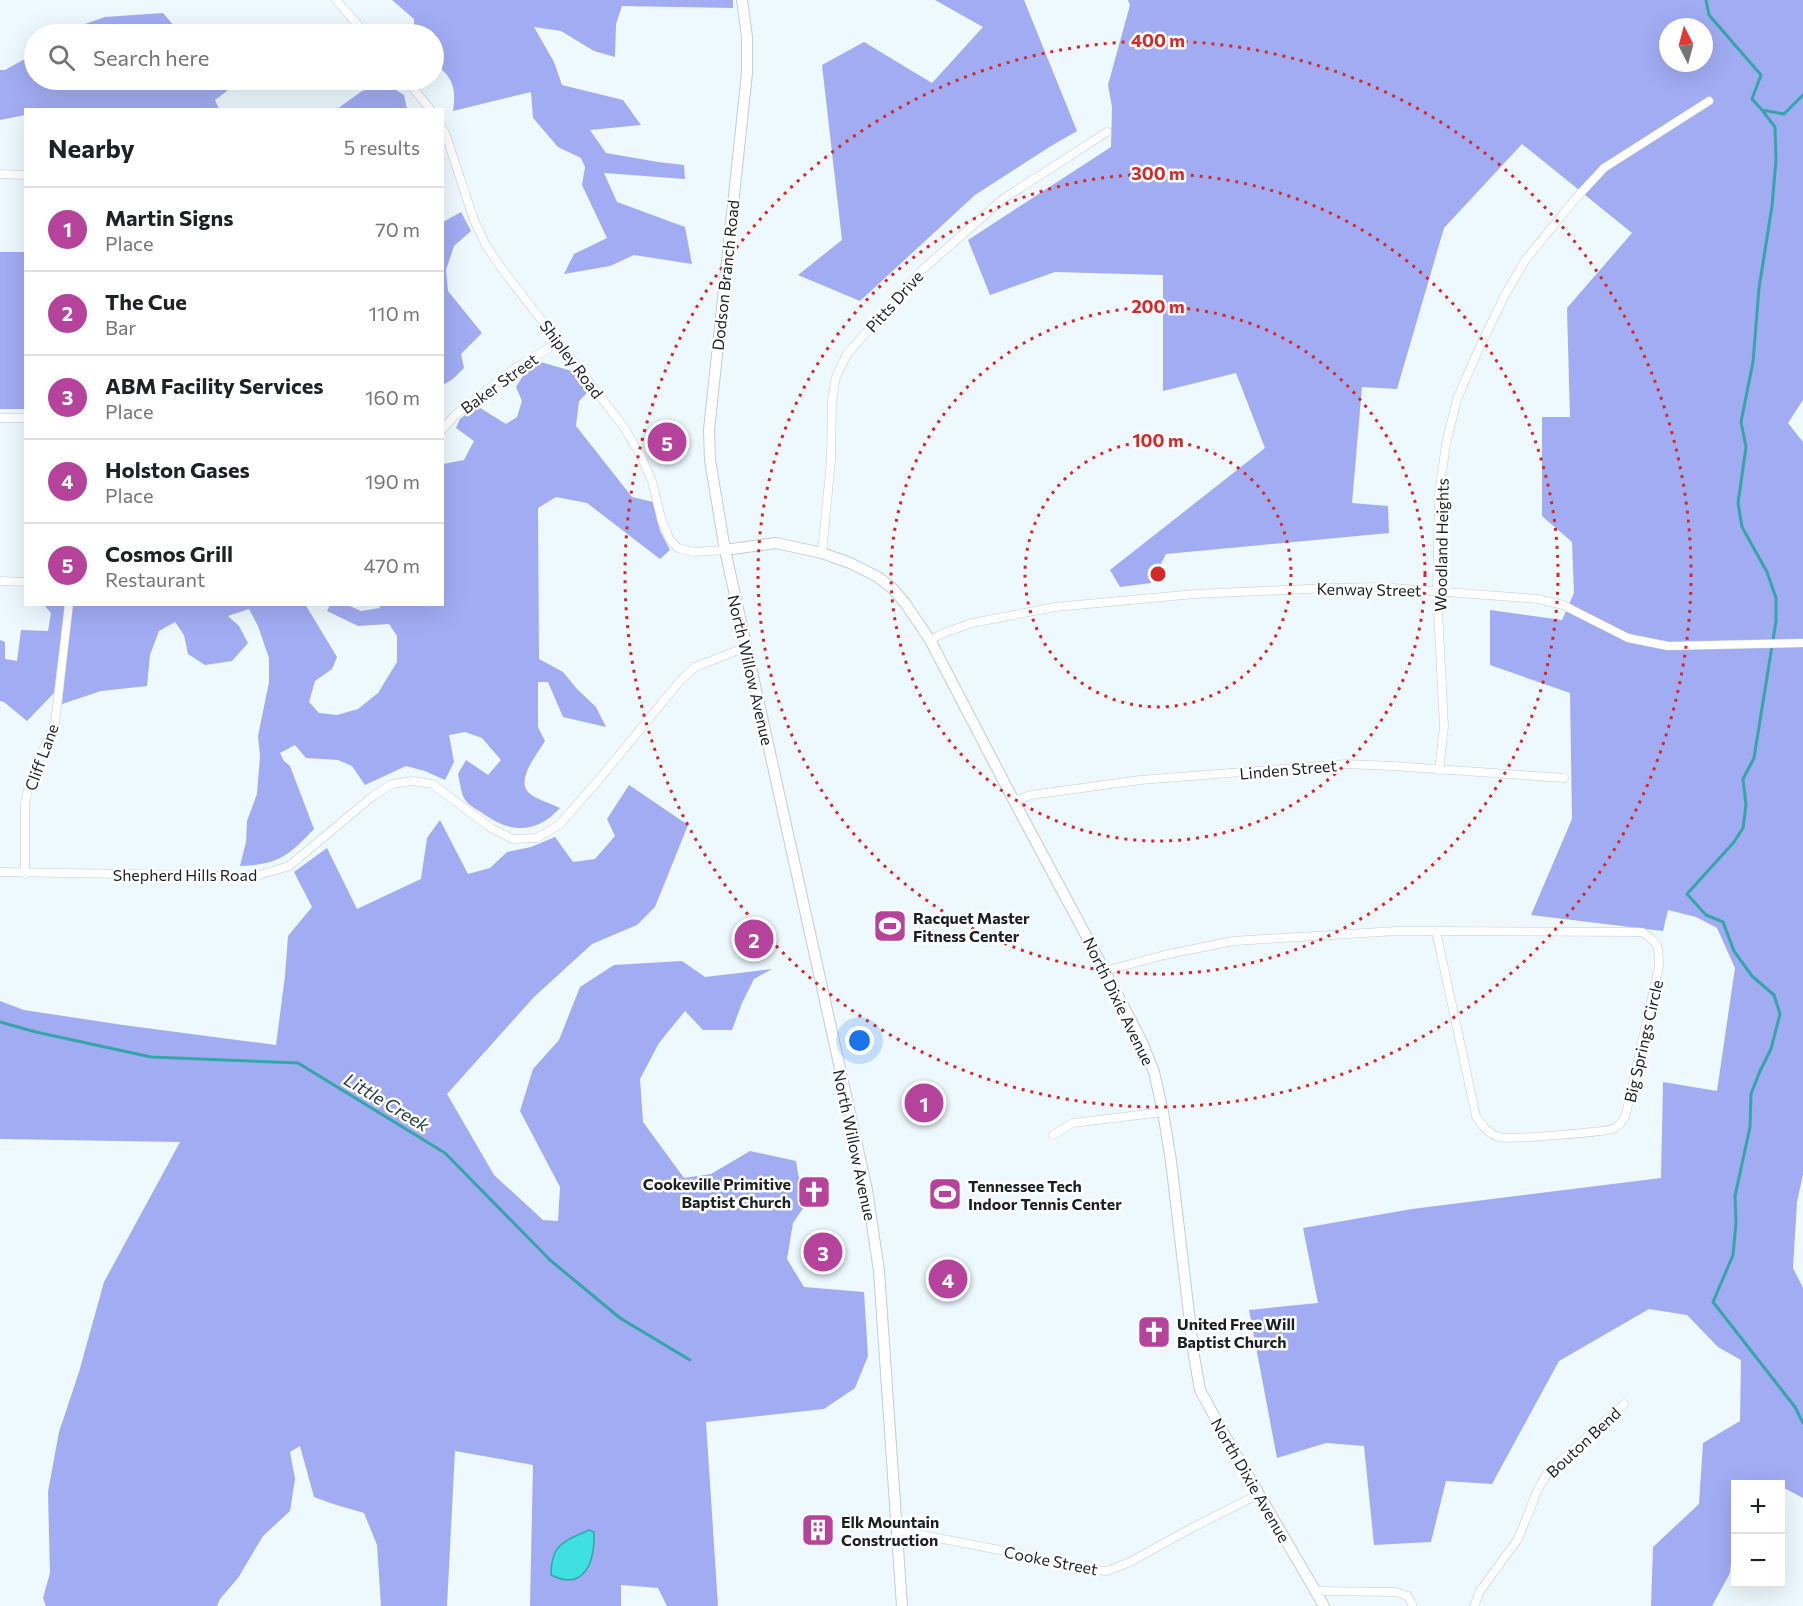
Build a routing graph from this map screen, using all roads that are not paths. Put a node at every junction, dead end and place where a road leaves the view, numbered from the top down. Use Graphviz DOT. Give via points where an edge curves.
graph roads {
  1 [pos="336,0"];
  2 [pos="741,0"];
  3 [pos="357,24"];
  4 [pos="414,90"];
  5 [pos="1709,101"];
  6 [pos="429,108"];
  7 [pos="444,132"];
  8 [pos="1107,132"];
  9 [pos="0,174"];
  10 [pos="24,175"];
  11 [pos="559,342"];
  12 [pos="0,418"];
  13 [pos="24,418"];
  14 [pos="444,428"];
  15 [pos="725,550"];
  16 [pos="822,553"];
  17 [pos="0,581"];
  18 [pos="24,582"];
  19 [pos="1437,590"];
  20 [pos="69,606"];
  21 [pos="930,640"];
  22 [pos="1803,643"];
  23 [pos="746,647"];
  24 [pos="1439,770"];
  25 [pos="1564,778"];
  26 [pos="1014,801"];
  27 [pos="0,872"];
  28 [pos="25,874"];
  29 [pos="1436,931"];
  30 [pos="1105,970"];
  31 [pos="1163,1112"];
  32 [pos="1053,1136"];
  33 [pos="1624,1404"];
  34 [pos="1259,1494"];
  35 [pos="897,1530"];
  36 [pos="1315,1591"];
  37 [pos="902,1606"];
  38 [pos="1324,1606"];
  39 [pos="1413,1606"];
  40 [pos="1474,1606"];
  1 -- 3 [label="street"];
  2 -- 15 [label="main road, Dodson Branch Road" via="747,73 709,430"];
  4 -- 6 [label="street"];
  5 -- 19 [label="street, Woodland Heights" via="1604,168 1526,259 1505,295 1470,367 1451,421 1439,494"];
  7 -- 11 [label="street, Shipley Road" via="486,245"];
  8 -- 16 [label="street, Pitts Drive" via="1003,199 922,270 847,354 836,377 832,400"];
  9 -- 10 [label="street"];
  11 -- 14 [label="street, Baker Street" via="515,368"];
  11 -- 15 [label="street, Shipley Road" via="641,456 670,540 678,548 694,552"];
  12 -- 13 [label="street"];
  15 -- 16 [label="main road, North Dixie Avenue" via="776,543"];
  15 -- 23 [label="main road, North Willow Avenue"];
  16 -- 21 [label="main road, North Dixie Avenue" via="878,577 893,589"];
  17 -- 18 [label="street"];
  19 -- 21 [label="street, Kenway Street" via="1318,588 1055,607 972,623"];
  19 -- 22 [label="street, Kenway Street" via="1538,599 1563,606 1628,638 1668,646"];
  19 -- 24 [label="street, Woodland Heights" via="1444,727"];
  20 -- 28 [label="street, Cliff Lane" via="55,723 31,777 25,803"];
  21 -- 26 [label="main road, North Dixie Avenue"];
  23 -- 28 [label="street, Shepherd Hills Road" via="695,667 559,825 537,838 513,839 491,828 432,784 413,781 392,783 289,866 256,876"];
  23 -- 35 [label="main road, North Willow Avenue" via="867,1190 879,1270"];
  24 -- 25 [label="street, Linden Street"];
  24 -- 26 [label="street, Linden Street" via="1346,764 1140,780 1031,795"];
  26 -- 30 [label="main road, North Dixie Avenue"];
  27 -- 28 [label="street, Shepherd Hills Road"];
  29 -- 29 [label="street, Big Springs Circle" via="1476,1116 1485,1129 1500,1137 1581,1134 1614,1129 1623,1122 1659,966 1658,946 1653,939 1642,932"];
  29 -- 30 [label="street, Big Springs Circle" via="1233,941"];
  30 -- 31 [label="main road, North Dixie Avenue" via="1142,1042"];
  31 -- 32 [label="street" via="1072,1123"];
  31 -- 34 [label="main road, North Dixie Avenue" via="1200,1390"];
  33 -- 40 [label="street, Bouton Bend" via="1548,1472 1518,1539 1480,1591"];
  34 -- 35 [label="street, Cooke Street" via="1107,1571"];
  34 -- 36 [label="main road, North Dixie Avenue"];
  35 -- 37 [label="main road, North Willow Avenue"];
  36 -- 38 [label="main road, North Dixie Avenue"];
  36 -- 39 [label="street" via="1396,1592 1408,1596"];
}
